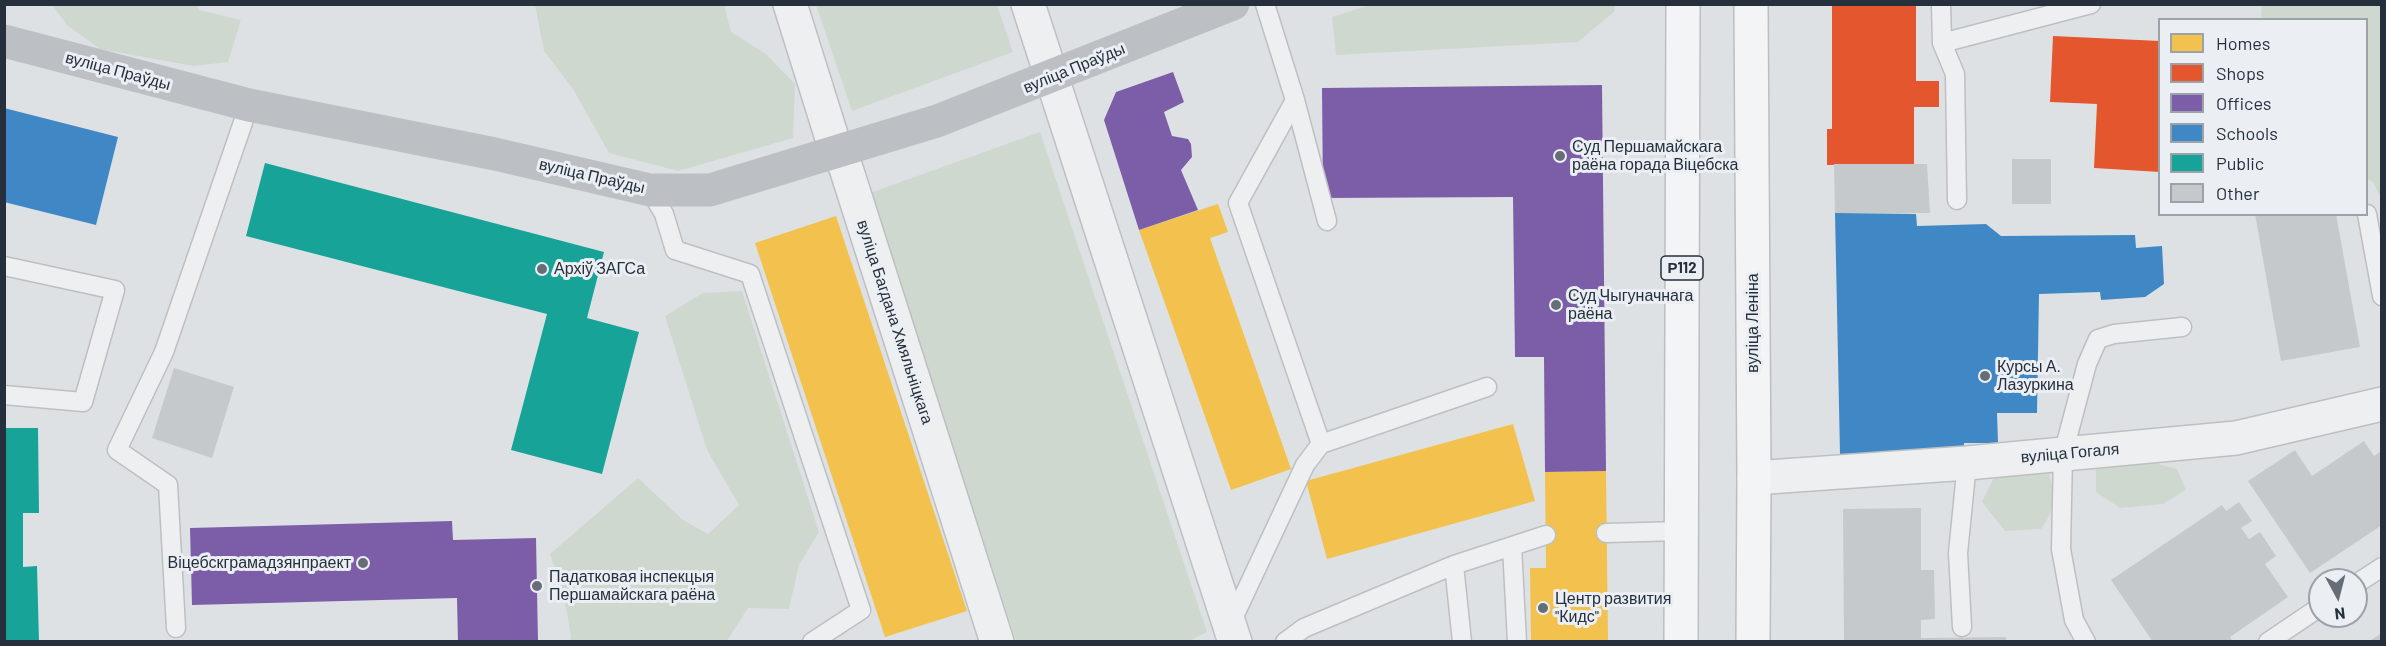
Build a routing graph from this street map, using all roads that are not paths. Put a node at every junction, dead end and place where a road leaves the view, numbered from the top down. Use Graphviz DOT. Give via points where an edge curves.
graph roads {
  1 [pos="790,4"];
  2 [pos="1028,4"];
  3 [pos="1233,4"];
  4 [pos="1265,4"];
  5 [pos="1683,4"];
  6 [pos="1751,4"];
  7 [pos="1941,4"];
  8 [pos="2091,4"];
  9 [pos="4,41"];
  10 [pos="1942,43"];
  11 [pos="1053,76"];
  12 [pos="1295,100"];
  13 [pos="249,105"];
  14 [pos="837,154"];
  15 [pos="650,190"];
  16 [pos="1957,200"];
  17 [pos="2367,216"];
  18 [pos="1327,221"];
  19 [pos="4,266"];
  20 [pos="2382,296"];
  21 [pos="2182,327"];
  22 [pos="1487,387"];
  23 [pos="4,395"];
  24 [pos="2382,404"];
  25 [pos="1321,444"];
  26 [pos="2063,454"];
  27 [pos="1967,463"];
  28 [pos="1755,478"];
  29 [pos="1681,531"];
  30 [pos="1606,533"];
  31 [pos="1546,535"];
  32 [pos="1512,546"];
  33 [pos="1454,565"];
  34 [pos="2382,567"];
  35 [pos="2368,576"];
  36 [pos="2308,616"];
  37 [pos="1962,627"];
  38 [pos="176,628"];
  39 [pos="1232,633"];
  40 [pos="812,642"];
  41 [pos="997,642"];
  42 [pos="1285,642"];
  43 [pos="1462,642"];
  44 [pos="1517,642"];
  45 [pos="1681,642"];
  46 [pos="1753,642"];
  47 [pos="2086,642"];
  48 [pos="2268,642"];
  1 -- 14 [label="street, вуліца Багдана Хмяльніцкага"];
  2 -- 11 [label="street"];
  3 -- 11 [label="main road, вуліца Праўды"];
  4 -- 12 [label="lane"];
  5 -- 29 [label="main road, Р112"];
  6 -- 28 [label="main road, вуліца Леніна"];
  7 -- 10 [label="lane"];
  8 -- 10 [label="lane"];
  9 -- 13 [label="main road, вуліца Праўды"];
  10 -- 16 [label="lane" via="1955,74"];
  11 -- 14 [label="main road, вуліца Праўды"];
  11 -- 39 [label="street"];
  12 -- 18 [label="lane"];
  12 -- 25 [label="lane" via="1238,203"];
  13 -- 15 [label="main road, вуліца Праўды" via="495,154"];
  13 -- 38 [label="lane" via="164,351 117,450 168,485"];
  14 -- 15 [label="main road, вуліца Праўды" via="710,190"];
  14 -- 41 [label="street, вуліца Багдана Хмяльніцкага" via="845,165"];
  15 -- 40 [label="lane" via="664,214 675,250 750,274 861,610"];
  17 -- 20 [label="lane"];
  19 -- 23 [label="lane" via="115,290 83,402"];
  21 -- 26 [label="lane" via="2098,339 2087,364"];
  22 -- 25 [label="lane"];
  24 -- 26 [label="street, вуліца Гогаля" via="2236,438"];
  25 -- 39 [label="lane" via="1305,465"];
  26 -- 27 [label="street, вуліца Гогаля"];
  26 -- 47 [label="lane" via="2061,549 2074,620"];
  27 -- 28 [label="street, вуліца Гогаля"];
  27 -- 37 [label="lane" via="1958,553"];
  28 -- 46 [label="main road, вуліца Леніна"];
  29 -- 30 [label="lane"];
  29 -- 45 [label="main road, Р112"];
  31 -- 32 [label="lane"];
  32 -- 33 [label="lane"];
  32 -- 44 [label="lane"];
  33 -- 42 [label="lane" via="1304,628"];
  33 -- 43 [label="lane"];
  34 -- 35 [label="lane"];
  36 -- 48 [label="lane"];
}
